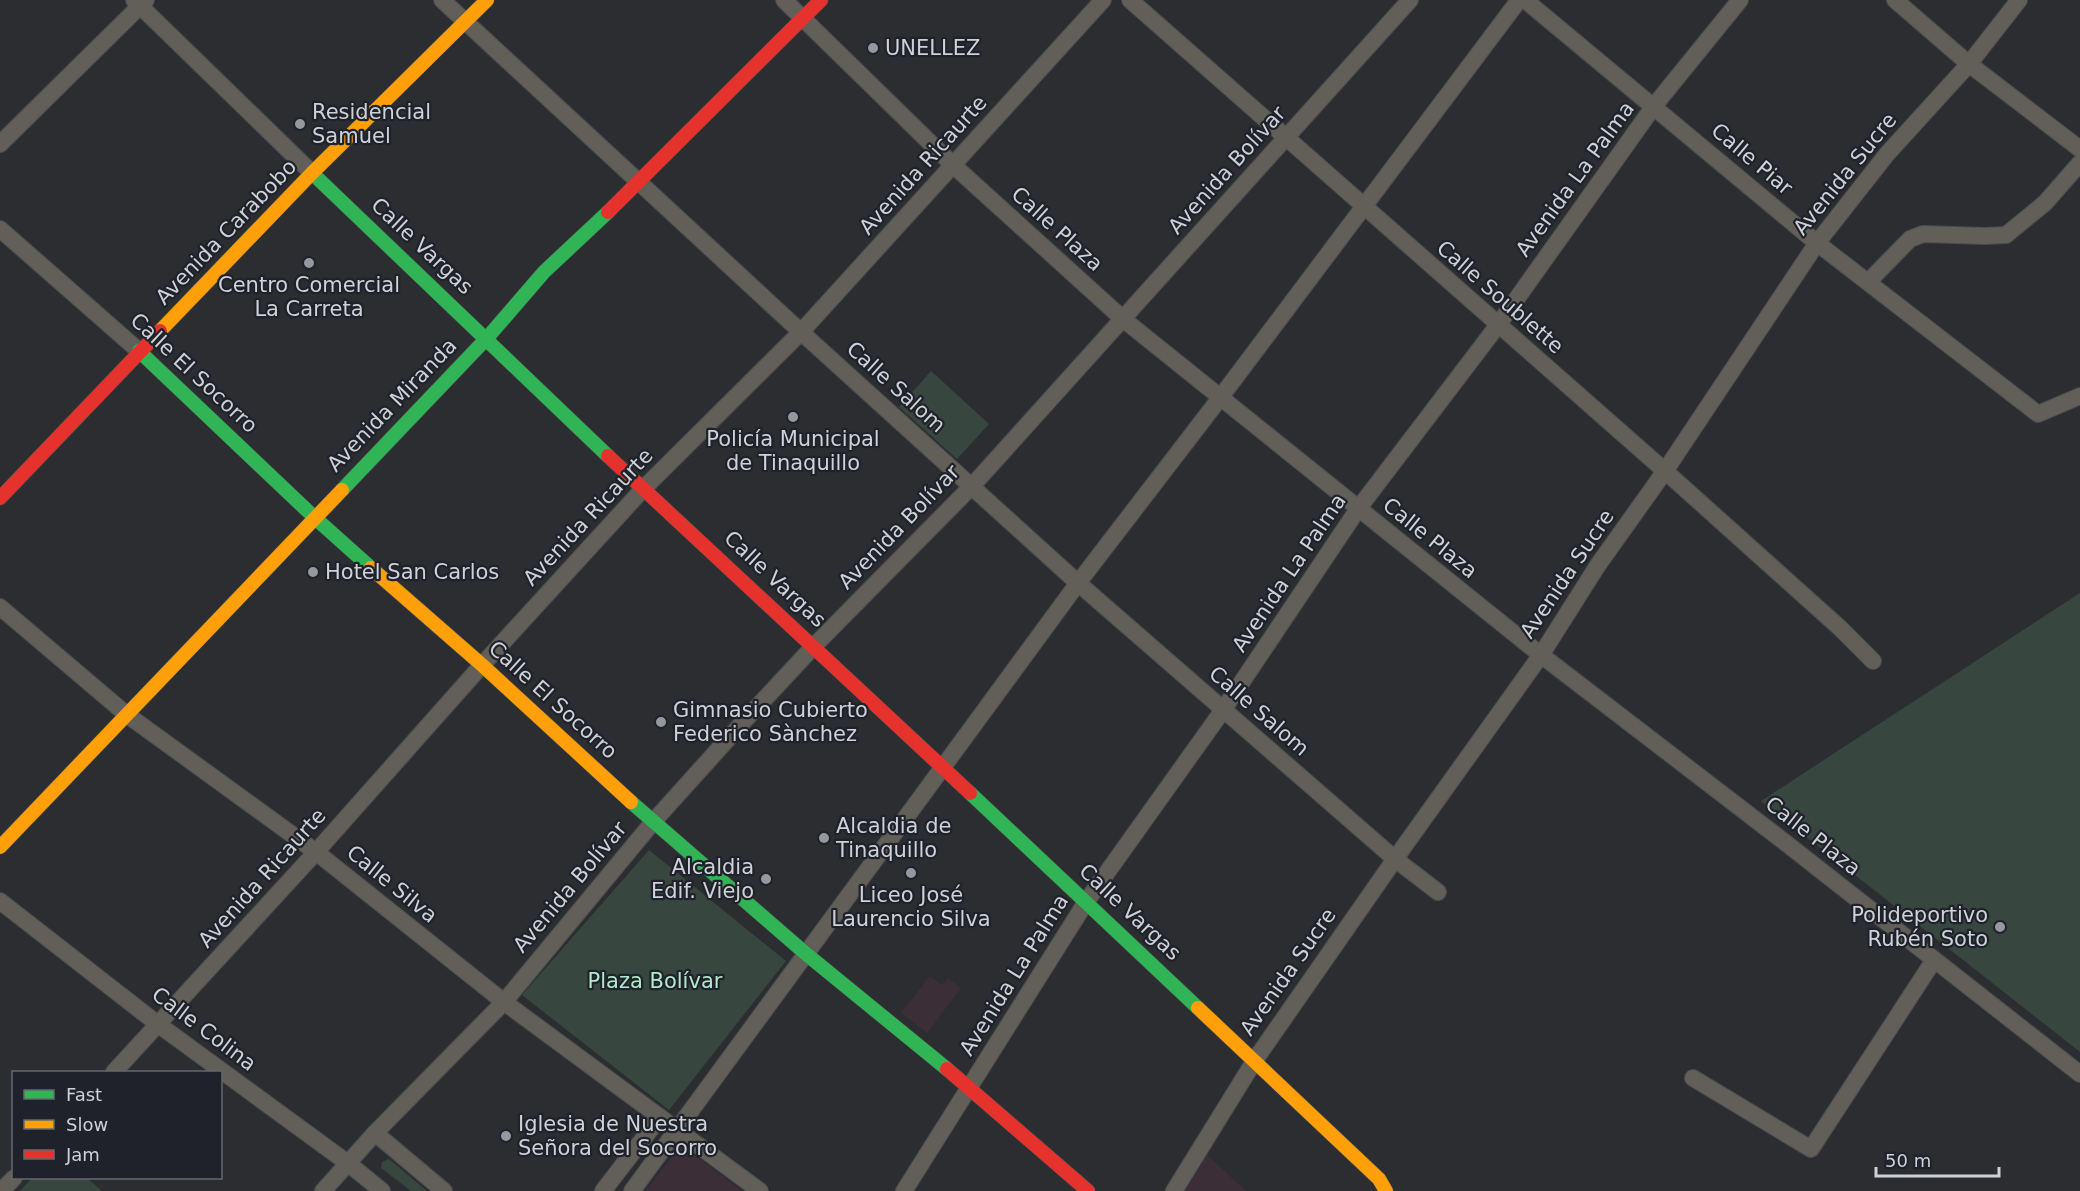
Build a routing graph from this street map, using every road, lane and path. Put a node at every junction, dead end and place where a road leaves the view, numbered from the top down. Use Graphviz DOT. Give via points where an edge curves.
graph roads {
  1 [pos="442,0"];
  2 [pos="487,0"];
  3 [pos="784,0"];
  4 [pos="821,0"];
  5 [pos="1102,0"];
  6 [pos="1130,0"];
  7 [pos="1410,0"];
  8 [pos="1519,0"];
  9 [pos="1525,0"];
  10 [pos="1740,0"];
  11 [pos="1895,0"];
  12 [pos="2019,0"];
  13 [pos="140,2"];
  14 [pos="802,20"];
  15 [pos="466,22"];
  16 [pos="1969,64"];
  17 [pos="1654,106"];
  18 [pos="1287,136"];
  19 [pos="0,144"];
  20 [pos="2080,148"];
  21 [pos="2080,163"];
  22 [pos="954,165"];
  23 [pos="312,173"];
  24 [pos="639,183"];
  25 [pos="1363,207"];
  26 [pos="0,229"];
  27 [pos="1817,243"];
  28 [pos="1868,282"];
  29 [pos="1123,319"];
  30 [pos="1498,325"];
  31 [pos="801,332"];
  32 [pos="487,338"];
  33 [pos="139,351"];
  34 [pos="2080,396"];
  35 [pos="1220,398"];
  36 [pos="1665,471"];
  37 [pos="972,486"];
  38 [pos="644,489"];
  39 [pos="0,498"];
  40 [pos="1358,509"];
  41 [pos="314,517"];
  42 [pos="1078,583"];
  43 [pos="0,607"];
  44 [pos="814,646"];
  45 [pos="1540,655"];
  46 [pos="1873,661"];
  47 [pos="482,665"];
  48 [pos="1223,710"];
  49 [pos="126,714"];
  50 [pos="943,767"];
  51 [pos="653,822"];
  52 [pos="0,847"];
  53 [pos="316,852"];
  54 [pos="1395,859"];
  55 [pos="1438,892"];
  56 [pos="0,901"];
  57 [pos="1086,902"];
  58 [pos="805,953"];
  59 [pos="1934,960"];
  60 [pos="504,1002"];
  61 [pos="159,1025"];
  62 [pos="1255,1060"];
  63 [pos="115,1071"];
  64 [pos="222,1071"];
  65 [pos="222,1071"];
  66 [pos="2080,1074"];
  67 [pos="1693,1078"];
  68 [pos="970,1089"];
  69 [pos="660,1117"];
  70 [pos="677,1130"];
  71 [pos="375,1133"];
  72 [pos="349,1164"];
  73 [pos="13,1179"];
  74 [pos="1,1191"];
  75 [pos="323,1191"];
  76 [pos="382,1191"];
  77 [pos="444,1191"];
  78 [pos="603,1191"];
  79 [pos="632,1191"];
  80 [pos="760,1191"];
  81 [pos="904,1191"];
  82 [pos="1088,1191"];
  83 [pos="1174,1191"];
  84 [pos="1386,1191"];
  1 -- 15 [label="street, Calle Salom"];
  2 -- 15 [label="street, Avenida Carabobo"];
  3 -- 14 [label="street, Calle Plaza"];
  4 -- 14 [label="street, Avenida Miranda"];
  5 -- 22 [label="street, Avenida Ricaurte"];
  6 -- 18 [label="street, Calle Soublette"];
  7 -- 18 [label="street, Avenida Bolívar"];
  8 -- 25 [label="street"];
  9 -- 17 [label="street, Calle Piar"];
  10 -- 17 [label="street, Avenida La Palma"];
  11 -- 16 [label="street"];
  12 -- 16 [label="street, Avenida Sucre"];
  13 -- 19 [label="street"];
  13 -- 23 [label="street, Calle Vargas"];
  14 -- 22 [label="street, Calle Plaza"];
  14 -- 24 [label="street, Avenida Miranda"];
  15 -- 23 [label="street, Avenida Carabobo"];
  15 -- 24 [label="street, Calle Salom"];
  16 -- 20 [label="street"];
  16 -- 27 [label="street, Avenida Sucre" via="1887,154"];
  17 -- 27 [label="street, Calle Piar"];
  17 -- 30 [label="street, Avenida La Palma"];
  18 -- 25 [label="street, Calle Soublette"];
  18 -- 29 [label="street, Avenida Bolívar"];
  21 -- 28 [label="street" via="2045,203 2006,235 1923,234 1910,239"];
  22 -- 29 [label="street, Calle Plaza"];
  22 -- 31 [label="street, Avenida Ricaurte"];
  23 -- 32 [label="street, Calle Vargas"];
  23 -- 33 [label="street, Avenida Carabobo"];
  24 -- 31 [label="street, Calle Salom"];
  24 -- 32 [label="street, Avenida Miranda" via="544,272"];
  25 -- 30 [label="street, Calle Soublette"];
  25 -- 35 [label="street"];
  26 -- 33 [label="street, Calle El Socorro"];
  27 -- 28 [label="street, Calle Piar"];
  27 -- 36 [label="street, Avenida Sucre"];
  28 -- 34 [label="street, Calle Piar" via="2038,414"];
  29 -- 35 [label="street, Calle Plaza"];
  29 -- 37 [label="street, Avenida Bolívar"];
  30 -- 36 [label="street, Calle Soublette"];
  30 -- 40 [label="street, Avenida La Palma"];
  31 -- 37 [label="street, Calle Salom"];
  31 -- 38 [label="street, Avenida Ricaurte"];
  32 -- 38 [label="street, Calle Vargas"];
  32 -- 41 [label="street, Avenida Miranda"];
  33 -- 39 [label="street, Avenida Carabobo"];
  33 -- 41 [label="street, Calle El Socorro"];
  35 -- 40 [label="street, Calle Plaza"];
  35 -- 42 [label="street"];
  36 -- 45 [label="street, Avenida Sucre"];
  36 -- 46 [label="street, Calle Soublette"];
  37 -- 42 [label="street, Calle Salom"];
  37 -- 44 [label="street, Avenida Bolívar"];
  38 -- 44 [label="street, Calle Vargas"];
  38 -- 47 [label="street, Avenida Ricaurte"];
  40 -- 45 [label="street, Calle Plaza"];
  40 -- 48 [label="street, Avenida La Palma"];
  41 -- 47 [label="street, Calle El Socorro"];
  41 -- 49 [label="street, Avenida Miranda"];
  42 -- 48 [label="street, Calle Salom"];
  42 -- 50 [label="street"];
  43 -- 49 [label="street, Calle Silva"];
  44 -- 50 [label="street, Calle Vargas"];
  44 -- 51 [label="street, Avenida Bolívar"];
  45 -- 54 [label="street, Avenida Sucre"];
  45 -- 59 [label="street, Calle Plaza"];
  47 -- 51 [label="street, Calle El Socorro"];
  47 -- 53 [label="street, Avenida Ricaurte"];
  48 -- 54 [label="street, Calle Salom"];
  48 -- 57 [label="street, Avenida La Palma"];
  49 -- 52 [label="street, Avenida Miranda"];
  49 -- 53 [label="street, Calle Silva"];
  50 -- 57 [label="street, Calle Vargas"];
  50 -- 58 [label="street"];
  51 -- 58 [label="street, Calle El Socorro"];
  51 -- 60 [label="street, Avenida Bolívar"];
  53 -- 60 [label="street, Calle Silva"];
  53 -- 61 [label="street, Avenida Ricaurte"];
  54 -- 55 [label="street, Calle Salom"];
  54 -- 62 [label="street, Avenida Sucre"];
  56 -- 61 [label="street, Calle Colina"];
  57 -- 62 [label="street, Calle Vargas"];
  57 -- 68 [label="street, Avenida La Palma"];
  58 -- 68 [label="street, Calle El Socorro"];
  58 -- 70 [label="street"];
  59 -- 66 [label="street, Calle Plaza"];
  59 -- 67 [label="street" via="1811,1149"];
  60 -- 69 [label="street, Calle Silva"];
  60 -- 71 [label="street, Avenida Bolívar"];
  61 -- 63 [label="street, Avenida Ricaurte"];
  61 -- 65 [label="street, Calle Colina"];
  62 -- 83 [label="street, Avenida Sucre"];
  62 -- 84 [label="street, Calle Vargas" via="1379,1179"];
  64 -- 72 [label="street, Calle Colina"];
  68 -- 81 [label="street, Avenida La Palma"];
  68 -- 82 [label="street, Calle El Socorro"];
  69 -- 70 [label="street, Calle Silva"];
  69 -- 78 [label="street"];
  70 -- 79 [label="street"];
  70 -- 80 [label="street, Calle Silva"];
  71 -- 72 [label="street, Avenida Bolívar"];
  71 -- 77 [label="street"];
  72 -- 75 [label="street, Avenida Bolívar"];
  72 -- 76 [label="street, Calle Colina"];
  73 -- 74 [label="street"];
}
